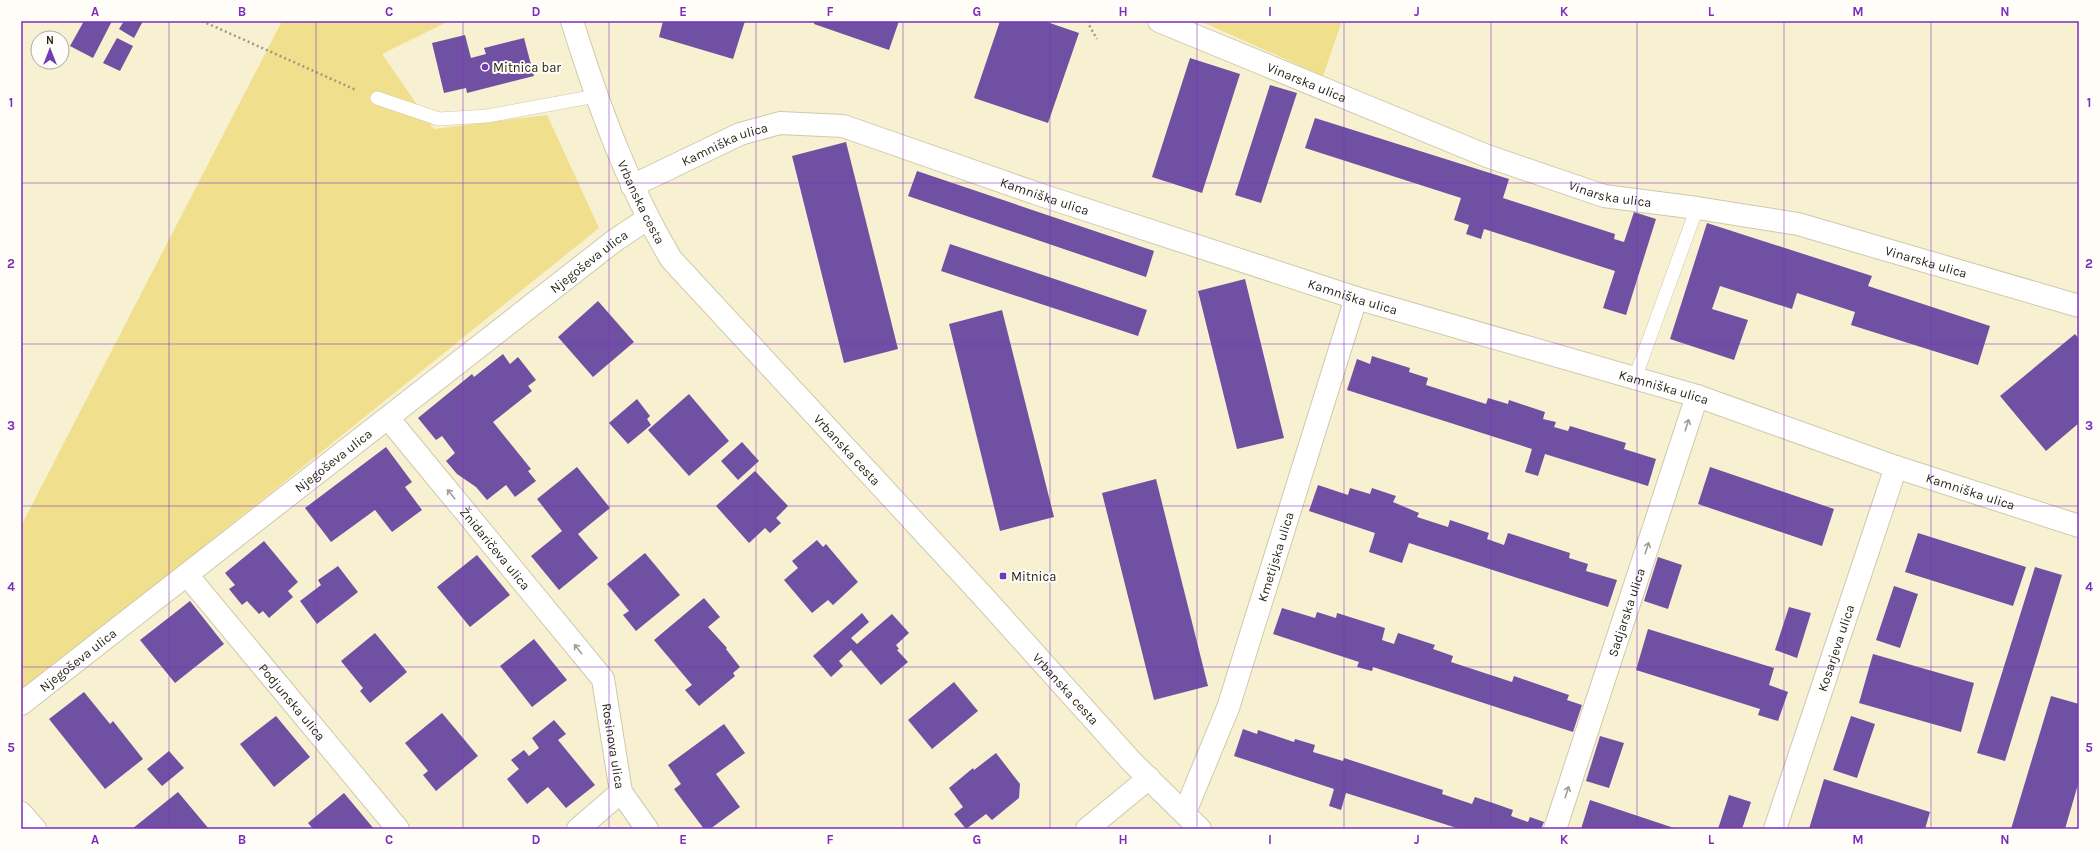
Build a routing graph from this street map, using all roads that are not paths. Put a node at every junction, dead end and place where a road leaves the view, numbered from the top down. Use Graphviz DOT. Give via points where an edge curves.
graph roads {
  1 [pos="572,21"];
  2 [pos="1159,21"];
  3 [pos="596,96"];
  4 [pos="377,98"];
  5 [pos="632,186"];
  6 [pos="1697,208"];
  7 [pos="647,219"];
  8 [pos="1356,298"];
  9 [pos="2079,306"];
  10 [pos="1635,378"];
  11 [pos="1697,396"];
  12 [pos="388,418"];
  13 [pos="1896,467"];
  14 [pos="2079,526"];
  15 [pos="187,575"];
  16 [pos="603,679"];
  17 [pos="21,704"];
  18 [pos="1149,778"];
  19 [pos="621,792"];
  20 [pos="1185,812"];
  21 [pos="21,813"];
  22 [pos="35,829"];
  23 [pos="398,829"];
  24 [pos="578,829"];
  25 [pos="647,829"];
  26 [pos="1087,829"];
  27 [pos="1200,829"];
  28 [pos="1555,829"];
  29 [pos="1775,829"];
  1 -- 3 [label="street, Vrbanska cesta"];
  2 -- 6 [label="street, Vinarska ulica" via="1487,156 1604,196"];
  3 -- 4 [label="lane" via="487,116 439,120"];
  3 -- 5 [label="street, Vrbanska cesta"];
  5 -- 7 [label="street, Vrbanska cesta"];
  5 -- 8 [label="street, Kamniška ulica" via="740,134 780,123 842,126"];
  6 -- 9 [label="street, Vinarska ulica" via="1798,224"];
  6 -- 10 [label="lane"];
  7 -- 12 [label="street, Njegoševa ulica" via="614,241"];
  7 -- 18 [label="street, Vrbanska cesta" via="671,259"];
  8 -- 10 [label="street, Kamniška ulica"];
  8 -- 20 [label="street, Kmetijska ulica" via="1228,708"];
  10 -- 11 [label="street, Kamniška ulica"];
  11 -- 13 [label="street, Kamniška ulica"];
  28 -- 11 [label="street, Sadjarska ulica, one-way"];
  12 -- 15 [label="street, Njegoševa ulica"];
  16 -- 12 [label="street, Žnidaričeva ulica, one-way"];
  13 -- 14 [label="street, Kamniška ulica"];
  13 -- 29 [label="street, Kosarjeva ulica"];
  15 -- 17 [label="street, Njegoševa ulica"];
  15 -- 23 [label="street, Podjunska ulica"];
  16 -- 19 [label="street, Rosinova ulica"];
  18 -- 20 [label="street, Vrbanska cesta"];
  18 -- 26 [label="street"];
  19 -- 24 [label="street"];
  19 -- 25 [label="street, Rosinova ulica"];
  20 -- 27 [label="street, Vrbanska cesta"];
  21 -- 22 [label="street"];
}
